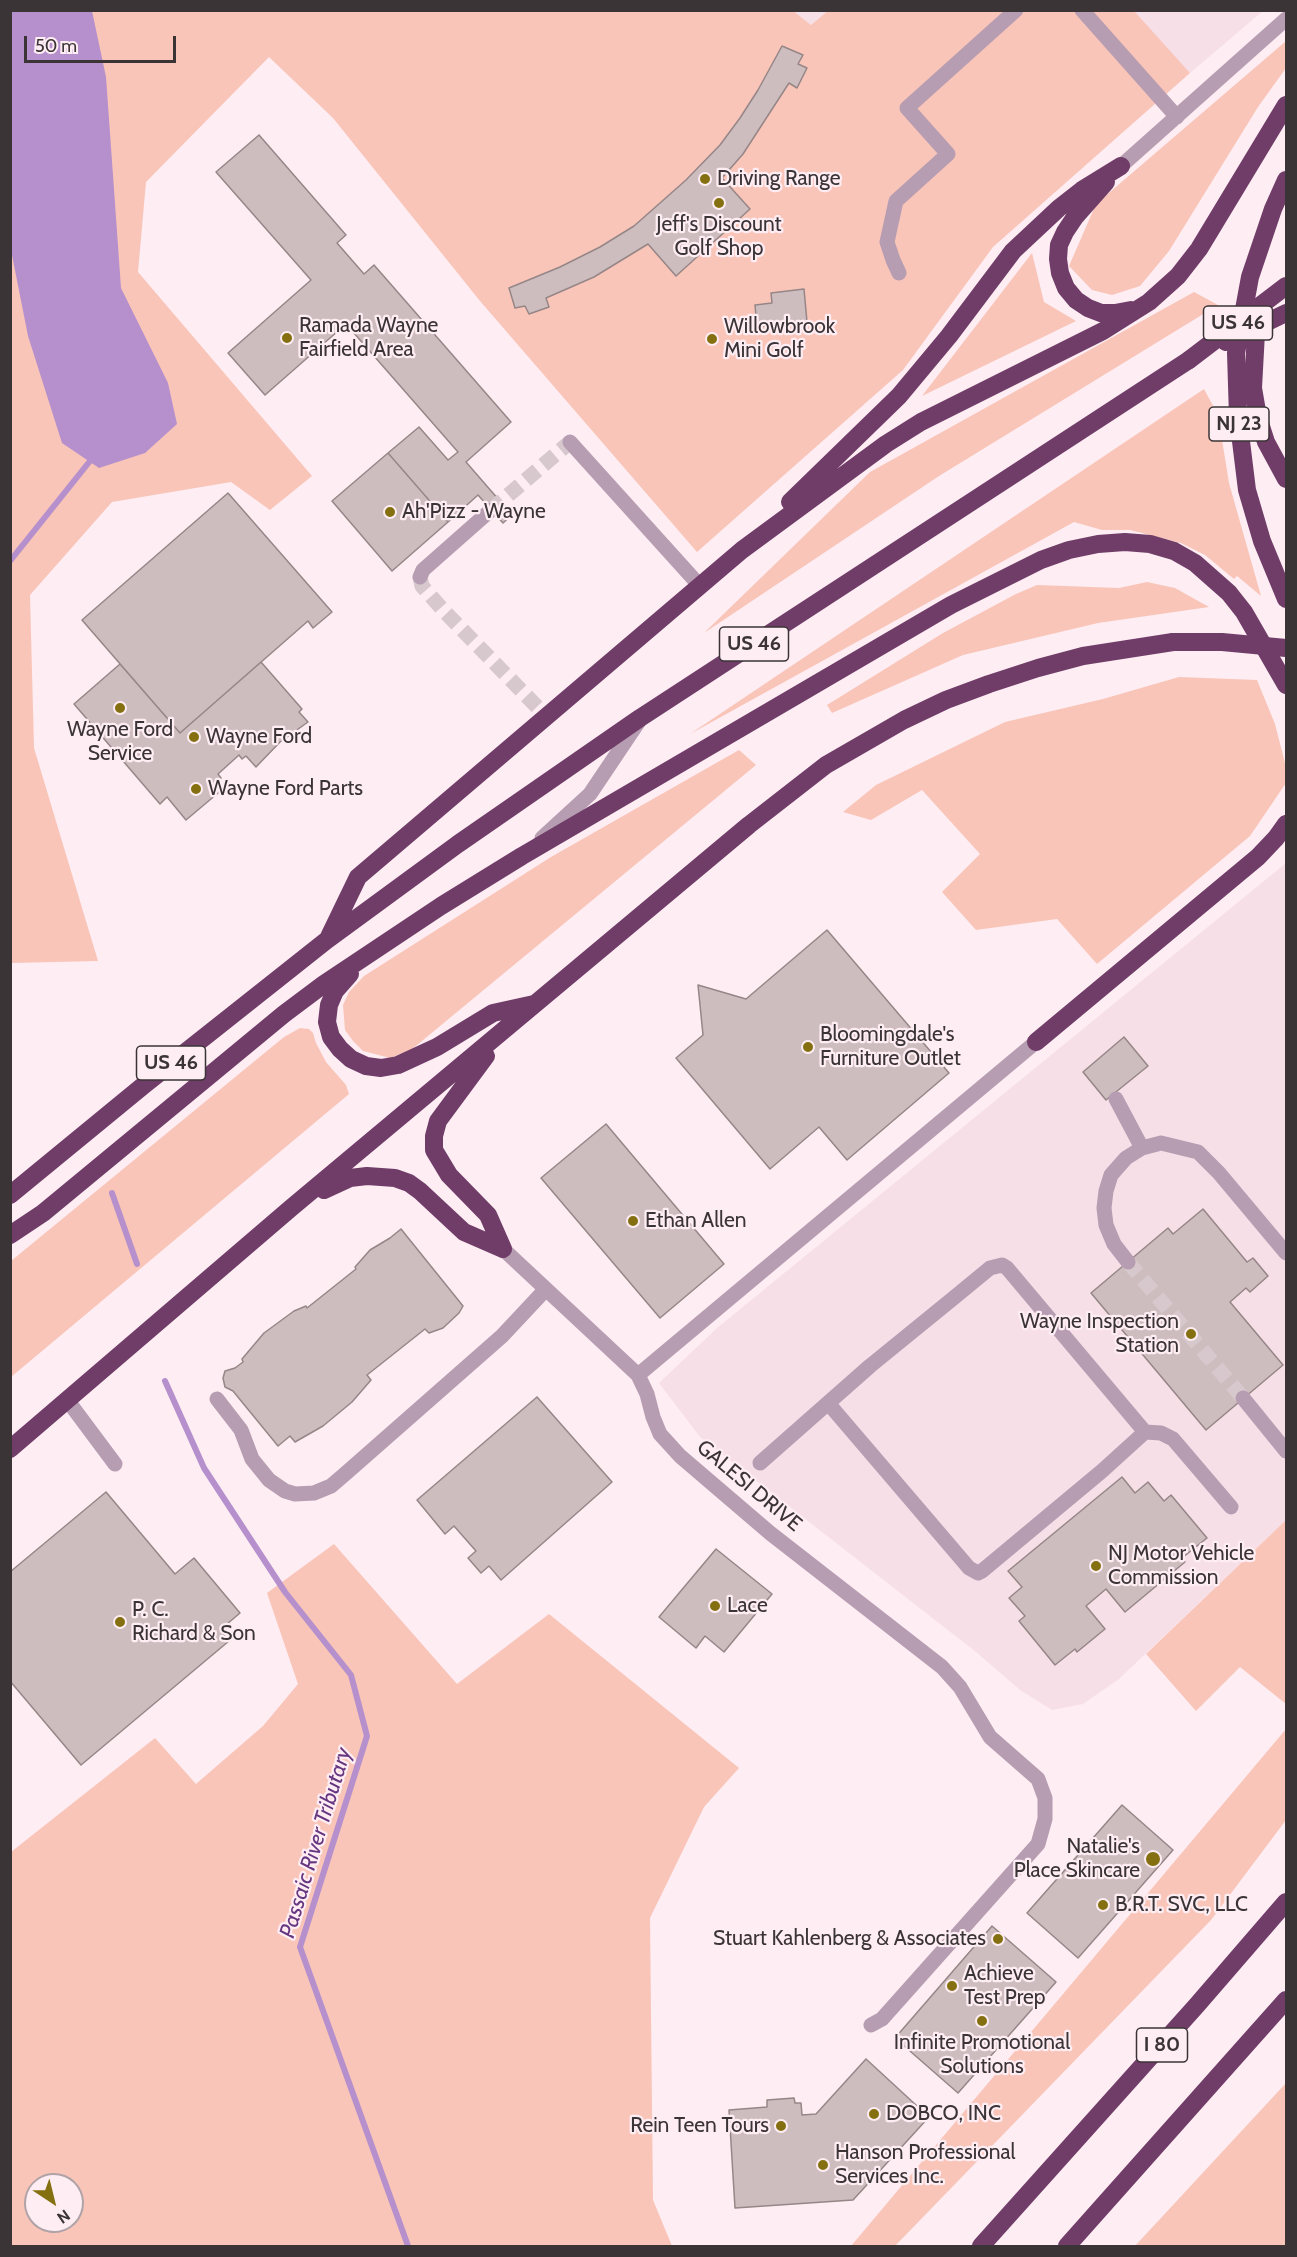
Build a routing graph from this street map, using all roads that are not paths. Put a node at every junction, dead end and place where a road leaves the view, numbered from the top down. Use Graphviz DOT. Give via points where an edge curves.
graph roads {
  1 [pos="1016,10"];
  2 [pos="1082,10"];
  3 [pos="1287,19"];
  4 [pos="1287,105"];
  5 [pos="1176,117"];
  6 [pos="1121,166"];
  7 [pos="1287,180"];
  8 [pos="1260,243"];
  9 [pos="899,273"];
  10 [pos="1287,286"];
  11 [pos="1149,302"];
  12 [pos="1287,313"];
  13 [pos="1189,360"];
  14 [pos="570,442"];
  15 [pos="1287,479"];
  16 [pos="491,510"];
  17 [pos="742,550"];
  18 [pos="420,577"];
  19 [pos="700,585"];
  20 [pos="1287,599"];
  21 [pos="1287,637"];
  22 [pos="1173,642"];
  23 [pos="1287,648"];
  24 [pos="1287,685"];
  25 [pos="640,718"];
  26 [pos="1287,824"];
  27 [pos="522,856"];
  28 [pos="327,940"];
  29 [pos="366,957"];
  30 [pos="536,1004"];
  31 [pos="507,1029"];
  32 [pos="1036,1042"];
  33 [pos="1116,1099"];
  34 [pos="1142,1148"];
  35 [pos="10,1195"];
  36 [pos="291,1208"];
  37 [pos="10,1235"];
  38 [pos="504,1249"];
  39 [pos="1287,1253"];
  40 [pos="1128,1262"];
  41 [pos="546,1289"];
  42 [pos="638,1375"];
  43 [pos="1243,1398"];
  44 [pos="217,1399"];
  45 [pos="68,1401"];
  46 [pos="828,1403"];
  47 [pos="1145,1432"];
  48 [pos="10,1449"];
  49 [pos="1287,1451"];
  50 [pos="760,1463"];
  51 [pos="115,1464"];
  52 [pos="1231,1507"];
  53 [pos="1287,1902"];
  54 [pos="1287,2000"];
  55 [pos="871,2025"];
  56 [pos="981,2247"];
  57 [pos="1067,2247"];
  1 -- 9 [label="street" via="907,108 948,154 896,201 886,242"];
  2 -- 5 [label="street"];
  3 -- 5 [label="street"];
  4 -- 11 [label="highway" via="1191,261"];
  5 -- 6 [label="street"];
  6 -- 11 [label="highway" via="1065,232 1059,245 1060,273 1076,300 1101,313 1128,311"];
  6 -- 17 [label="highway" via="1074,196 1020,244 899,396"];
  7 -- 8 [label="highway, NJ 23"];
  8 -- 15 [label="highway" via="1253,388 1266,442"];
  8 -- 20 [label="highway, NJ 23" via="1236,353 1238,417 1247,489 1262,542"];
  10 -- 13 [label="highway, US 46, bridge"];
  11 -- 17 [label="highway" via="1103,331 921,422"];
  12 -- 13 [label="highway, bridge"];
  13 -- 25 [label="highway, US 46"];
  14 -- 19 [label="street"];
  16 -- 18 [label="street" via="423,570"];
  17 -- 19 [label="highway"];
  19 -- 28 [label="highway" via="358,877"];
  21 -- 22 [label="highway, bridge"];
  22 -- 23 [label="highway, bridge"];
  22 -- 30 [label="highway" via="1083,656 1029,671 946,700 864,742 826,765 749,825"];
  24 -- 27 [label="highway" via="1230,593 1195,563 1150,544 1125,542 1069,550 1013,572 951,605"];
  25 -- 27 [label="street" via="590,794"];
  25 -- 28 [label="highway, US 46"];
  26 -- 32 [label="highway" via="1258,857"];
  27 -- 29 [label="highway"];
  28 -- 35 [label="highway, US 46"];
  29 -- 30 [label="highway" via="335,991 327,1022 340,1049 366,1065 398,1065 492,1013"];
  29 -- 37 [label="highway" via="284,1014 44,1213"];
  30 -- 31 [label="highway"];
  31 -- 36 [label="highway"];
  31 -- 38 [label="highway" via="446,1108 434,1136 434,1150 441,1164 488,1215"];
  32 -- 42 [label="street"];
  33 -- 34 [label="street"];
  34 -- 39 [label="street" via="1161,1143 1198,1152"];
  34 -- 40 [label="street" via="1111,1175 1106,1191 1106,1225"];
  36 -- 38 [label="highway" via="350,1178 395,1178 420,1191 464,1232"];
  36 -- 45 [label="highway"];
  38 -- 41 [label="street, GALESI DRIVE"];
  41 -- 42 [label="street, GALESI DRIVE"];
  41 -- 44 [label="street" via="502,1336 331,1486 314,1493 295,1494 269,1480 252,1459 241,1430"];
  42 -- 55 [label="street, GALESI DRIVE" via="660,1434 680,1456 770,1533 942,1667 990,1737 1038,1779 1045,1798 1045,1820 1038,1844 882,2019"];
  43 -- 49 [label="street"];
  45 -- 48 [label="highway"];
  45 -- 51 [label="street"];
  46 -- 47 [label="street" via="990,1268 1002,1265"];
  46 -- 47 [label="street" via="969,1568 978,1573"];
  46 -- 50 [label="street"];
  47 -- 52 [label="street" via="1173,1439"];
  53 -- 56 [label="highway, I 80"];
  54 -- 57 [label="highway"];
}
